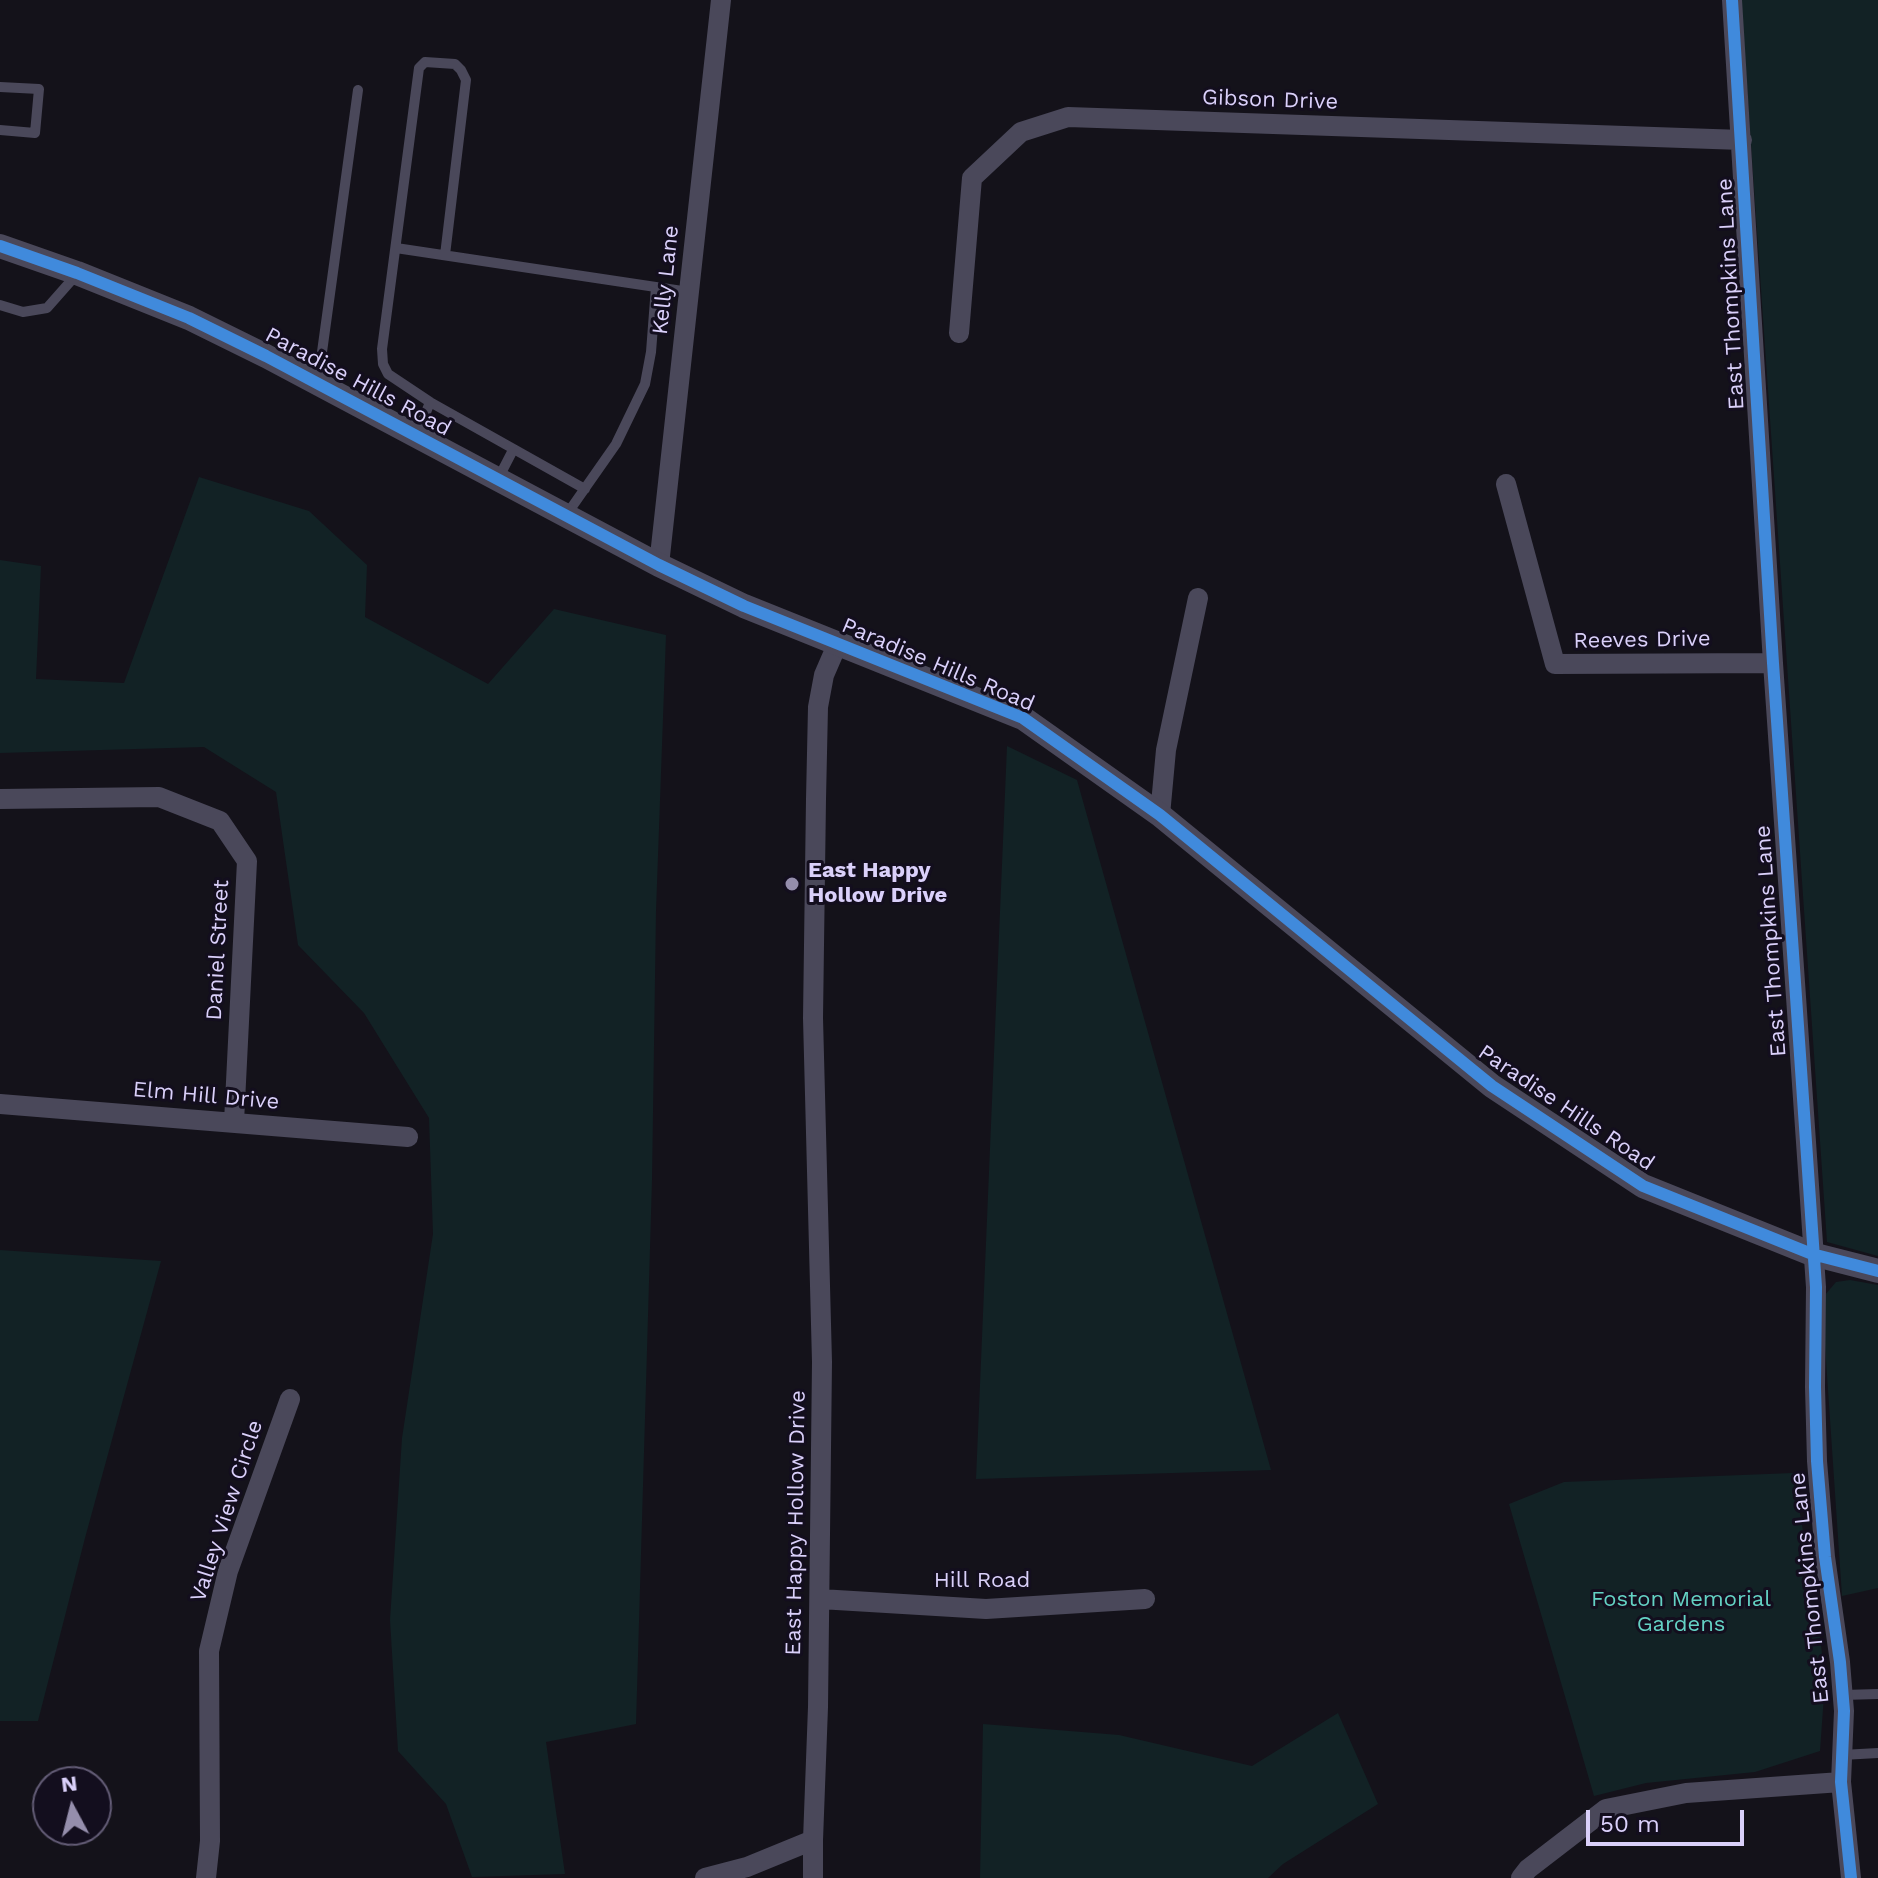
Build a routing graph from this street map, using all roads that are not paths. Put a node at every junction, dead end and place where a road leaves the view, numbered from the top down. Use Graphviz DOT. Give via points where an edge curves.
graph roads {
  1 [pos="721,0"];
  2 [pos="1732,0"];
  3 [pos="0,87"];
  4 [pos="358,90"];
  5 [pos="0,130"];
  6 [pos="1742,140"];
  7 [pos="0,246"];
  8 [pos="396,248"];
  9 [pos="445,255"];
  10 [pos="77,273"];
  11 [pos="656,287"];
  12 [pos="689,292"];
  13 [pos="0,305"];
  14 [pos="959,333"];
  15 [pos="318,383"];
  16 [pos="430,402"];
  17 [pos="417,436"];
  18 [pos="513,450"];
  19 [pos="498,479"];
  20 [pos="1506,484"];
  21 [pos="585,489"];
  22 [pos="566,516"];
  23 [pos="659,565"];
  24 [pos="1198,598"];
  25 [pos="837,645"];
  26 [pos="1773,663"];
  27 [pos="0,799"];
  28 [pos="1160,815"];
  29 [pos="0,1104"];
  30 [pos="234,1122"];
  31 [pos="408,1137"];
  32 [pos="1812,1254"];
  33 [pos="1878,1271"];
  34 [pos="290,1399"];
  35 [pos="820,1599"];
  36 [pos="1145,1599"];
  37 [pos="1878,1694"];
  38 [pos="1843,1695"];
  39 [pos="1878,1753"];
  40 [pos="1842,1755"];
  41 [pos="1841,1782"];
  42 [pos="813,1840"];
  43 [pos="206,1878"];
  44 [pos="705,1878"];
  45 [pos="813,1878"];
  46 [pos="1521,1878"];
  47 [pos="1851,1878"];
  1 -- 12 [label="street, Kelly Lane"];
  2 -- 6 [label="street, East Thompkins Lane"];
  3 -- 5 [label="lane" via="39,89 35,133"];
  4 -- 15 [label="lane"];
  6 -- 14 [label="street, Gibson Drive" via="1068,117 1021,132 972,178"];
  6 -- 26 [label="street, East Thompkins Lane"];
  7 -- 10 [label="street, Paradise Hills Road"];
  8 -- 9 [label="lane"];
  8 -- 9 [label="lane" via="419,68 425,62 455,64 466,80"];
  8 -- 16 [label="lane" via="383,364 388,374"];
  9 -- 11 [label="lane"];
  10 -- 13 [label="lane" via="47,308 23,312"];
  10 -- 15 [label="street, Paradise Hills Road" via="189,318"];
  11 -- 12 [label="lane"];
  11 -- 21 [label="lane" via="645,384 616,444"];
  12 -- 23 [label="street, Kelly Lane"];
  15 -- 17 [label="street, Paradise Hills Road"];
  16 -- 17 [label="lane"];
  16 -- 18 [label="lane"];
  17 -- 19 [label="street, Paradise Hills Road"];
  18 -- 19 [label="lane"];
  18 -- 21 [label="lane"];
  19 -- 22 [label="street, Paradise Hills Road"];
  20 -- 26 [label="street, Reeves Drive" via="1555,664"];
  21 -- 22 [label="lane"];
  22 -- 23 [label="street, Paradise Hills Road"];
  23 -- 25 [label="street, Paradise Hills Road"];
  24 -- 28 [label="street" via="1166,750"];
  25 -- 28 [label="street, Paradise Hills Road" via="1023,718"];
  25 -- 35 [label="street, East Happy Hollow Drive" via="818,707 816,799 813,1018 822,1362"];
  26 -- 32 [label="street, East Thompkins Lane"];
  27 -- 30 [label="street, Daniel Street" via="159,797 220,821 247,861"];
  28 -- 32 [label="street, Paradise Hills Road" via="1492,1086 1643,1186"];
  29 -- 30 [label="street, Elm Hill Drive"];
  30 -- 31 [label="street, Elm Hill Drive"];
  32 -- 33 [label="street, Paradise Hills Road"];
  32 -- 38 [label="street, East Thompkins Lane" via="1817,1461"];
  34 -- 43 [label="street, Valley View Circle" via="228,1571 209,1651"];
  35 -- 36 [label="street, Hill Road" via="986,1609"];
  35 -- 42 [label="street, East Happy Hollow Drive"];
  37 -- 38 [label="lane"];
  38 -- 40 [label="street, East Thompkins Lane"];
  39 -- 40 [label="lane"];
  40 -- 41 [label="street, East Thompkins Lane"];
  41 -- 46 [label="street" via="1686,1793 1606,1809"];
  41 -- 47 [label="street, East Thompkins Lane"];
  42 -- 44 [label="street"];
  42 -- 45 [label="street, East Happy Hollow Drive"];
}
